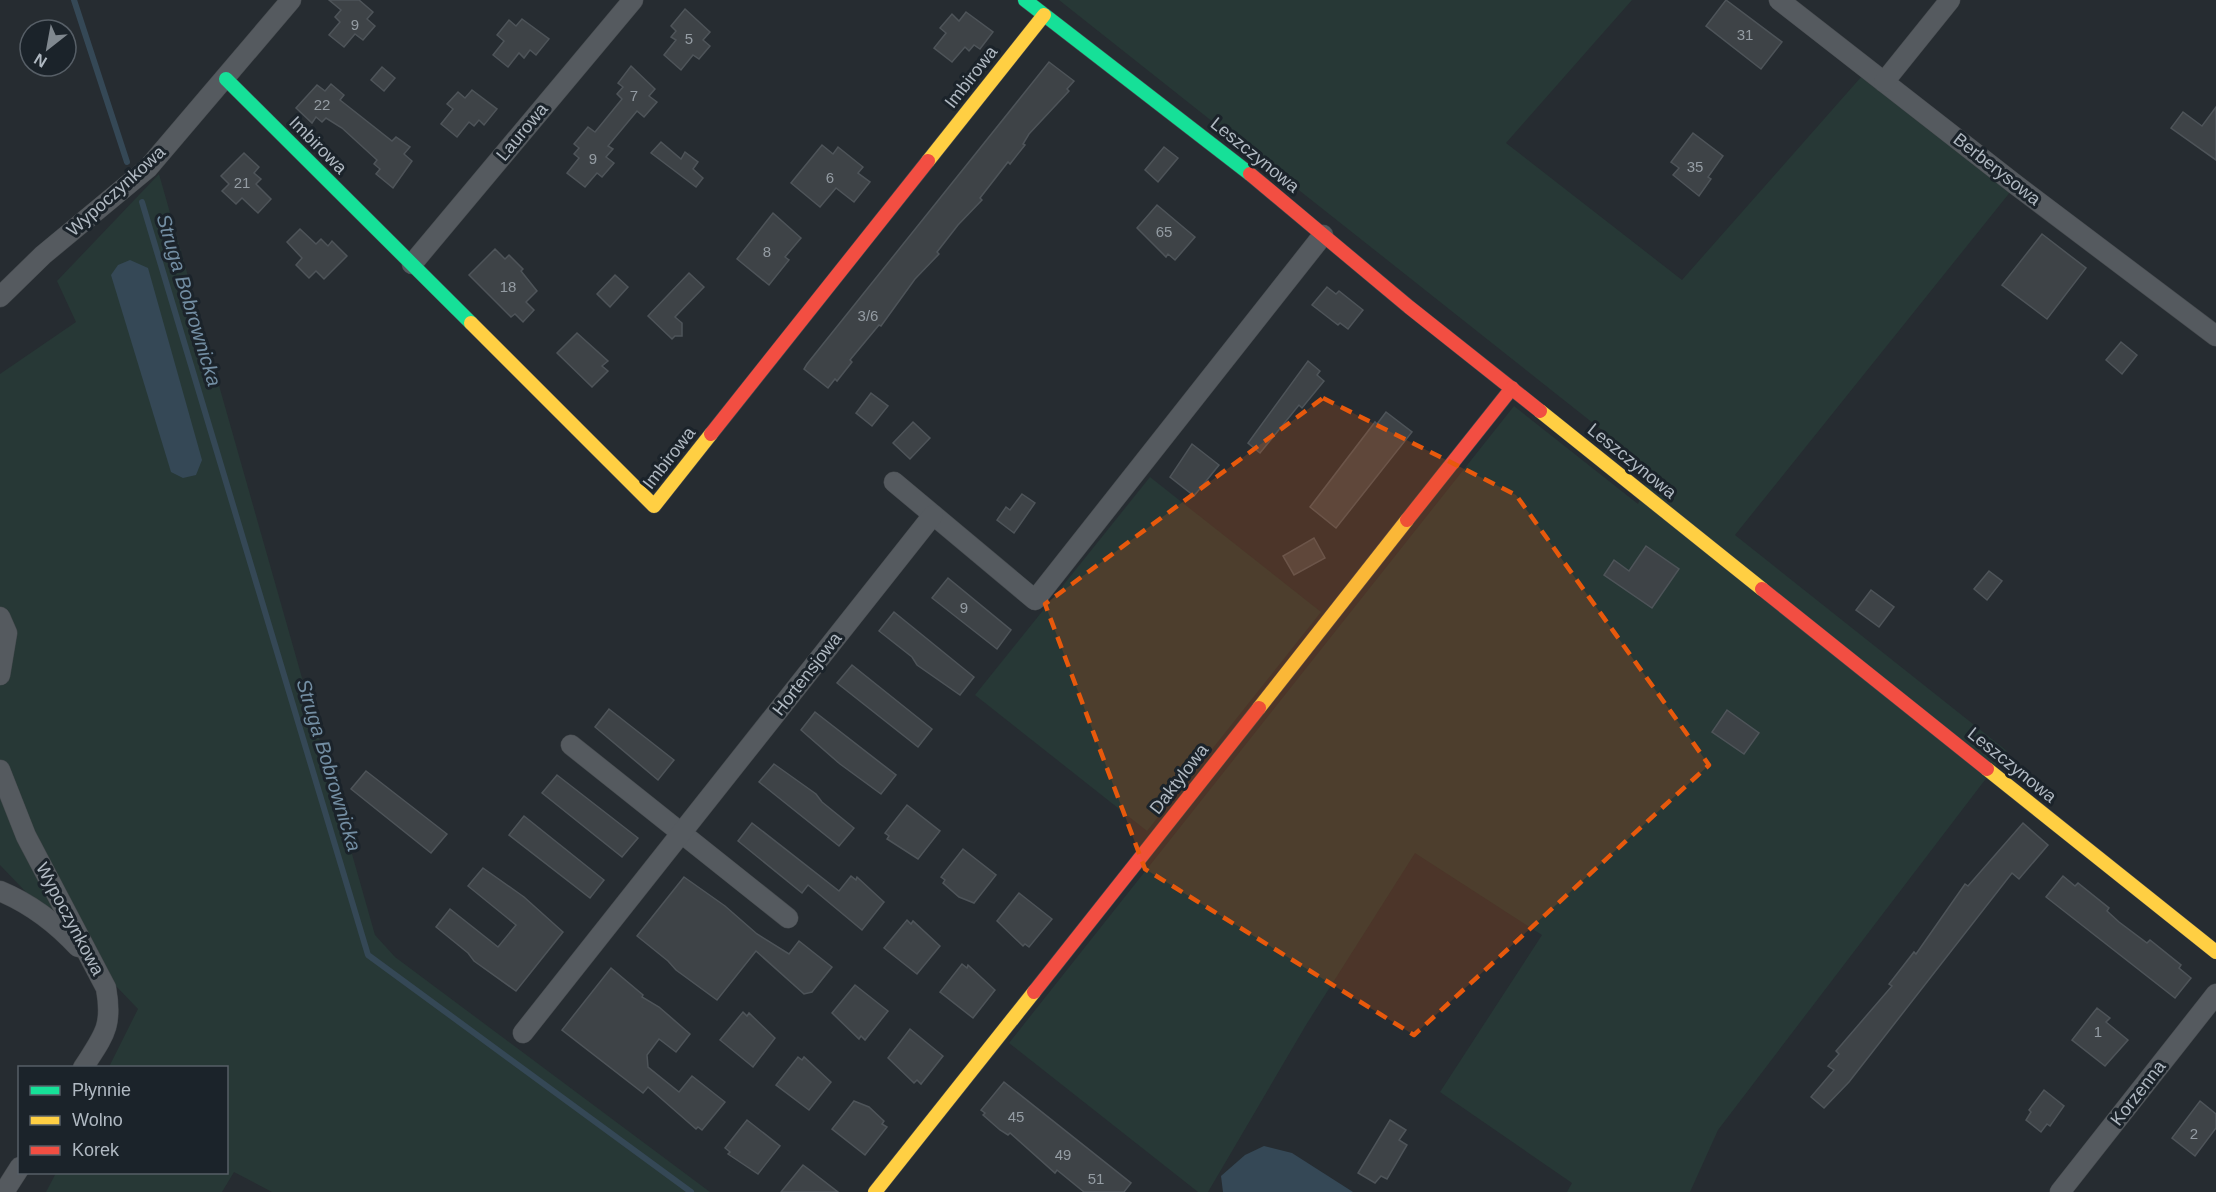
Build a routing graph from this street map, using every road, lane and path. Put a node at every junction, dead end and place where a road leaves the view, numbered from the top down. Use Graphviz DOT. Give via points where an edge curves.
graph roads {
  1 [pos="291,0"];
  2 [pos="633,0"];
  3 [pos="1025,0"];
  4 [pos="1779,0"];
  5 [pos="1950,0"];
  6 [pos="1044,15"];
  7 [pos="226,79"];
  8 [pos="1884,82"];
  9 [pos="1323,235"];
  10 [pos="412,264"];
  11 [pos="0,297"];
  12 [pos="2216,336"];
  13 [pos="1512,388"];
  14 [pos="894,482"];
  15 [pos="933,515"];
  16 [pos="0,617"];
  17 [pos="0,675"];
  18 [pos="571,745"];
  19 [pos="0,770"];
  20 [pos="681,833"];
  21 [pos="0,891"];
  22 [pos="788,918"];
  23 [pos="2216,952"];
  24 [pos="96,966"];
  25 [pos="2216,994"];
  26 [pos="523,1033"];
  27 [pos="84,1066"];
  28 [pos="18,1170"];
  29 [pos="4,1192"];
  30 [pos="874,1192"];
  31 [pos="2060,1192"];
  1 -- 7 [label="street, Wypoczynkowa"];
  2 -- 10 [label="street, Laurowa"];
  3 -- 6 [label="street, Leszczynowa"];
  4 -- 8 [label="street, Berberysowa"];
  5 -- 8 [label="street"];
  6 -- 9 [label="street, Leszczynowa" via="1218,147"];
  6 -- 10 [label="street, Imbirowa" via="654,506"];
  7 -- 10 [label="street, Imbirowa"];
  7 -- 11 [label="street, Wypoczynkowa" via="148,168 43,255"];
  8 -- 12 [label="street, Berberysowa"];
  9 -- 13 [label="street, Leszczynowa"];
  9 -- 15 [label="street" via="1035,600"];
  13 -- 23 [label="street, Leszczynowa"];
  13 -- 30 [label="street, Daktylowa"];
  14 -- 15 [label="street"];
  15 -- 20 [label="street, Hortensjowa"];
  16 -- 17 [label="street" via="7,633"];
  18 -- 20 [label="street"];
  19 -- 24 [label="street, Wypoczynkowa" via="26,836"];
  20 -- 22 [label="street"];
  20 -- 26 [label="street, Hortensjowa"];
  21 -- 24 [label="street" via="28,903 62,930"];
  24 -- 27 [label="street, Wypoczynkowa" via="110,1010 106,1031"];
  25 -- 31 [label="street, Korzenna"];
  28 -- 29 [label="street"];
}
